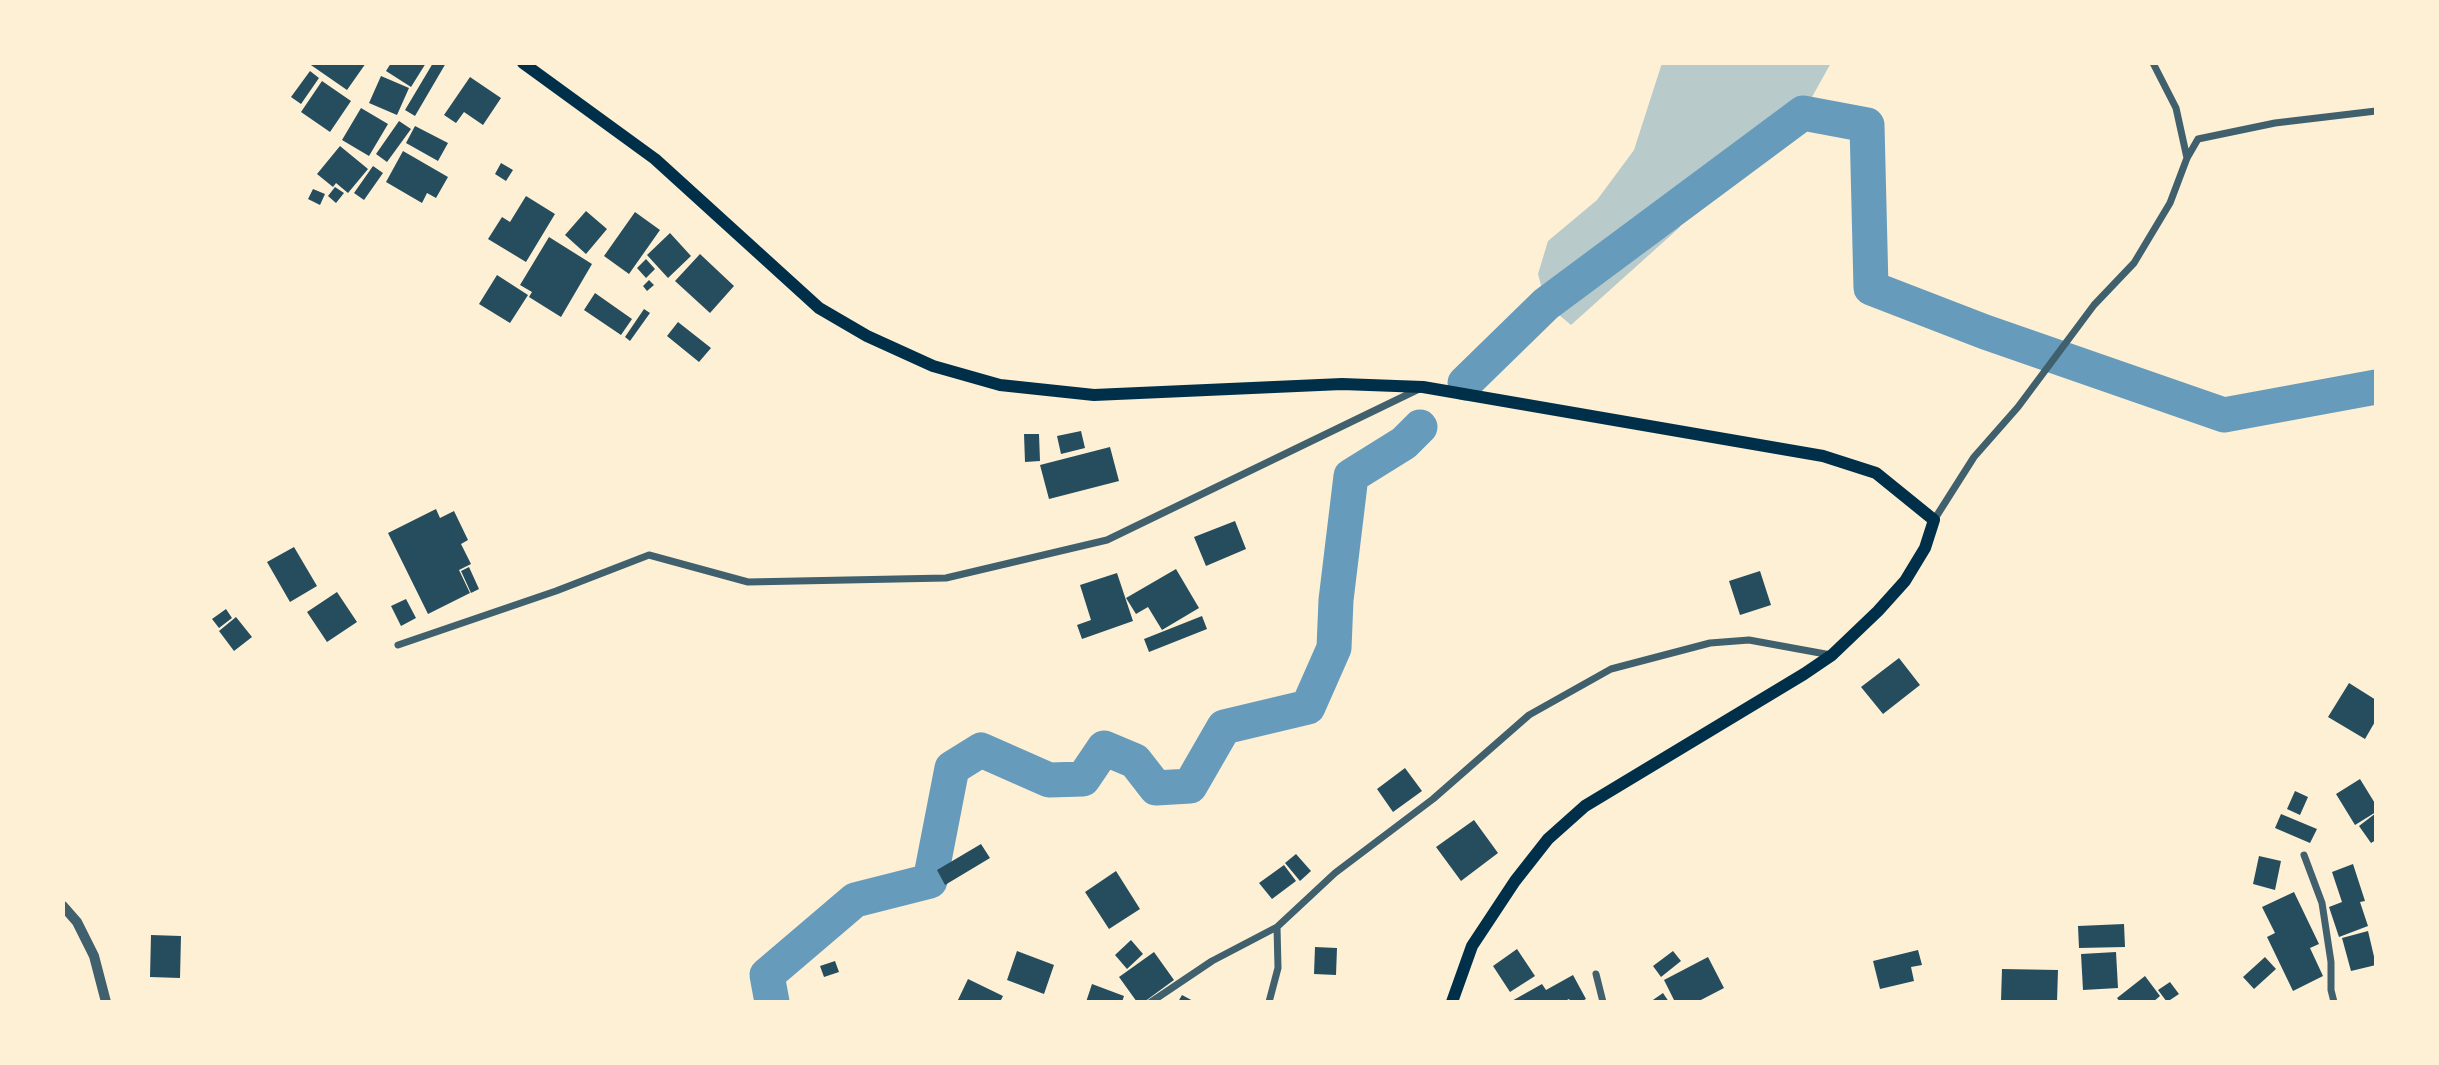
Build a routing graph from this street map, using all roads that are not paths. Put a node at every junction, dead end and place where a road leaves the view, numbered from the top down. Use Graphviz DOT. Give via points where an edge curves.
graph roads {
  1 [pos="523,63"];
  2 [pos="2152,63"];
  3 [pos="2376,110"];
  4 [pos="2187,158"];
  5 [pos="1423,387"];
  6 [pos="1934,520"];
  7 [pos="398,645"];
  8 [pos="1832,655"];
  9 [pos="2304,855"];
  10 [pos="63,906"];
  11 [pos="1278,926"];
  12 [pos="1596,974"];
  13 [pos="106,1002"];
  14 [pos="1151,1002"];
  15 [pos="1269,1002"];
  16 [pos="1452,1002"];
  17 [pos="1602,1002"];
  18 [pos="2334,1002"];
  1 -- 5 [label="main road" via="655,159 819,308 933,366 1000,385 1094,395 1342,384"];
  2 -- 4 [label="street" via="2176,108"];
  3 -- 4 [label="street" via="2198,139"];
  4 -- 6 [label="street" via="2170,203 2134,263 2094,305 2018,407 1974,457"];
  5 -- 6 [label="main road" via="1824,456 1876,473"];
  5 -- 7 [label="street" via="1107,540 946,578 748,582 649,555"];
  6 -- 8 [label="main road" via="1925,548 1905,581"];
  8 -- 11 [label="street" via="1749,640 1710,643 1611,669 1530,715 1433,799 1335,873"];
  8 -- 16 [label="main road" via="1586,806 1548,839 1472,946"];
  9 -- 18 [label="street" via="2322,903"];
  10 -- 13 [label="street" via="94,956"];
  11 -- 14 [label="street" via="1212,961"];
  11 -- 15 [label="street" via="1278,968"];
  12 -- 17 [label="street"];
}
